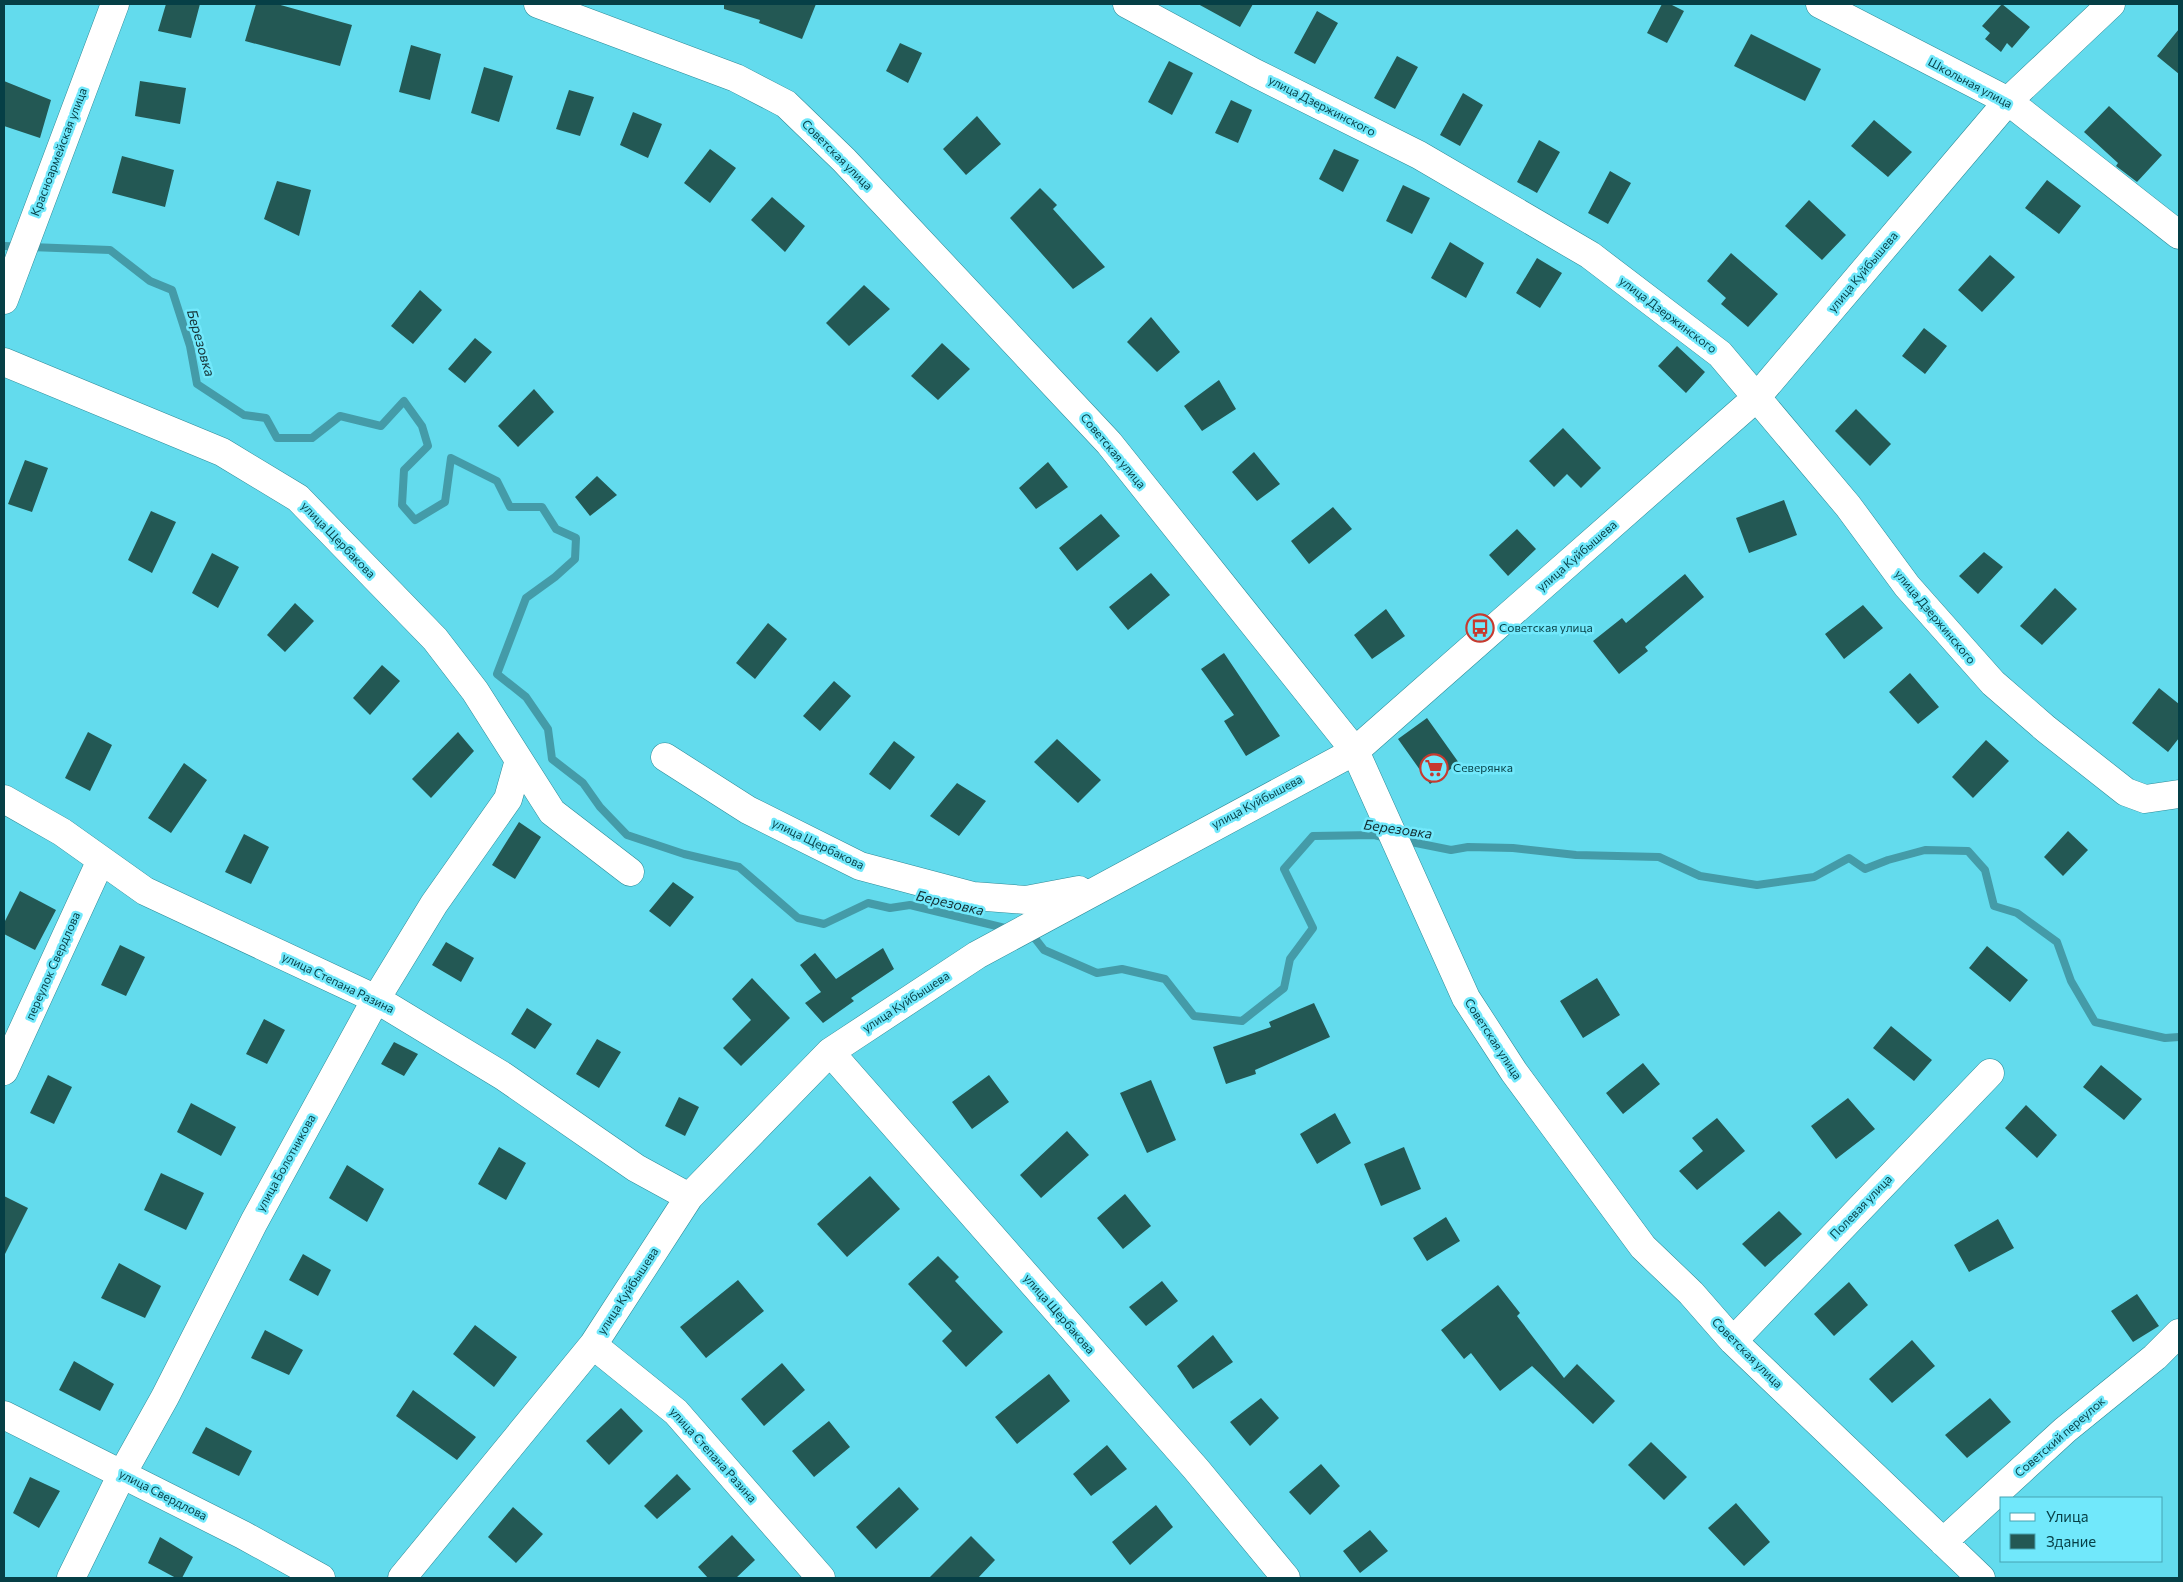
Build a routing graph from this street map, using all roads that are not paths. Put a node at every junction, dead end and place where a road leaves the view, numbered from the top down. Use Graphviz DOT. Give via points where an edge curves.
graph roads {
  1 [pos="115,4"];
  2 [pos="538,4"];
  3 [pos="1127,4"];
  4 [pos="1820,4"];
  5 [pos="2111,4"];
  6 [pos="2008,101"];
  7 [pos="2179,235"];
  8 [pos="4,300"];
  9 [pos="4,362"];
  10 [pos="1756,398"];
  11 [pos="1355,751"];
  12 [pos="665,758"];
  13 [pos="519,760"];
  14 [pos="2179,794"];
  15 [pos="4,799"];
  16 [pos="101,860"];
  17 [pos="630,872"];
  18 [pos="1102,886"];
  19 [pos="376,999"];
  20 [pos="830,1052"];
  21 [pos="4,1071"];
  22 [pos="1990,1074"];
  23 [pos="689,1197"];
  24 [pos="2179,1333"];
  25 [pos="1733,1341"];
  26 [pos="593,1344"];
  27 [pos="4,1415"];
  28 [pos="122,1474"];
  29 [pos="1942,1542"];
  30 [pos="71,1578"];
  31 [pos="321,1578"];
  32 [pos="402,1578"];
  33 [pos="821,1578"];
  34 [pos="1286,1578"];
  35 [pos="1981,1578"];
  1 -- 8 [label="street, Красноармейская улица"];
  2 -- 11 [label="street, Советская улица" via="736,78 786,104 844,160 1109,443"];
  3 -- 10 [label="street, улица Дзержинского" via="1419,155 1590,255 1720,354"];
  4 -- 6 [label="street, Школьная улица"];
  5 -- 6 [label="street, улица Куйбышева"];
  6 -- 7 [label="street, Школьная улица"];
  6 -- 10 [label="street, улица Куйбышева"];
  9 -- 13 [label="street, улица Щербакова" via="222,452 298,498 436,639"];
  10 -- 11 [label="street, улица Куйбышева"];
  10 -- 14 [label="street, улица Дзержинского" via="1848,506 1907,586 1993,684 2126,792 2145,799"];
  11 -- 18 [label="street, улица Куйбышева"];
  11 -- 25 [label="street, Советская улица" via="1466,998 1514,1072 1643,1247 1691,1293"];
  12 -- 18 [label="street, улица Щербакова" via="748,810 860,866 973,896 1026,900"];
  13 -- 17 [label="street, улица Щербакова" via="552,812"];
  13 -- 19 [label="street, улица Болотникова" via="508,799 434,904"];
  15 -- 16 [label="street, улица Степана Разина" via="62,832"];
  16 -- 19 [label="street, улица Степана Разина" via="145,892"];
  16 -- 21 [label="street, переулок Свердлова"];
  18 -- 20 [label="street, улица Куйбышева" via="977,955"];
  19 -- 23 [label="street, улица Степана Разина" via="503,1076 636,1168"];
  19 -- 28 [label="street, улица Болотникова"];
  20 -- 23 [label="street, улица Куйбышева"];
  20 -- 34 [label="street, улица Щербакова" via="1196,1469"];
  22 -- 25 [label="street, Полевая улица"];
  23 -- 26 [label="street, улица Куйбышева"];
  24 -- 29 [label="street, Советский переулок" via="2155,1357 2065,1430"];
  25 -- 29 [label="street, Советская улица"];
  26 -- 32 [label="street, улица Куйбышева"];
  26 -- 33 [label="street, улица Степана Разина" via="676,1412"];
  27 -- 28 [label="street, улица Свердлова"];
  28 -- 30 [label="street, улица Болотникова"];
  28 -- 31 [label="street, улица Свердлова"];
  29 -- 35 [label="street, Советская улица"];
}
